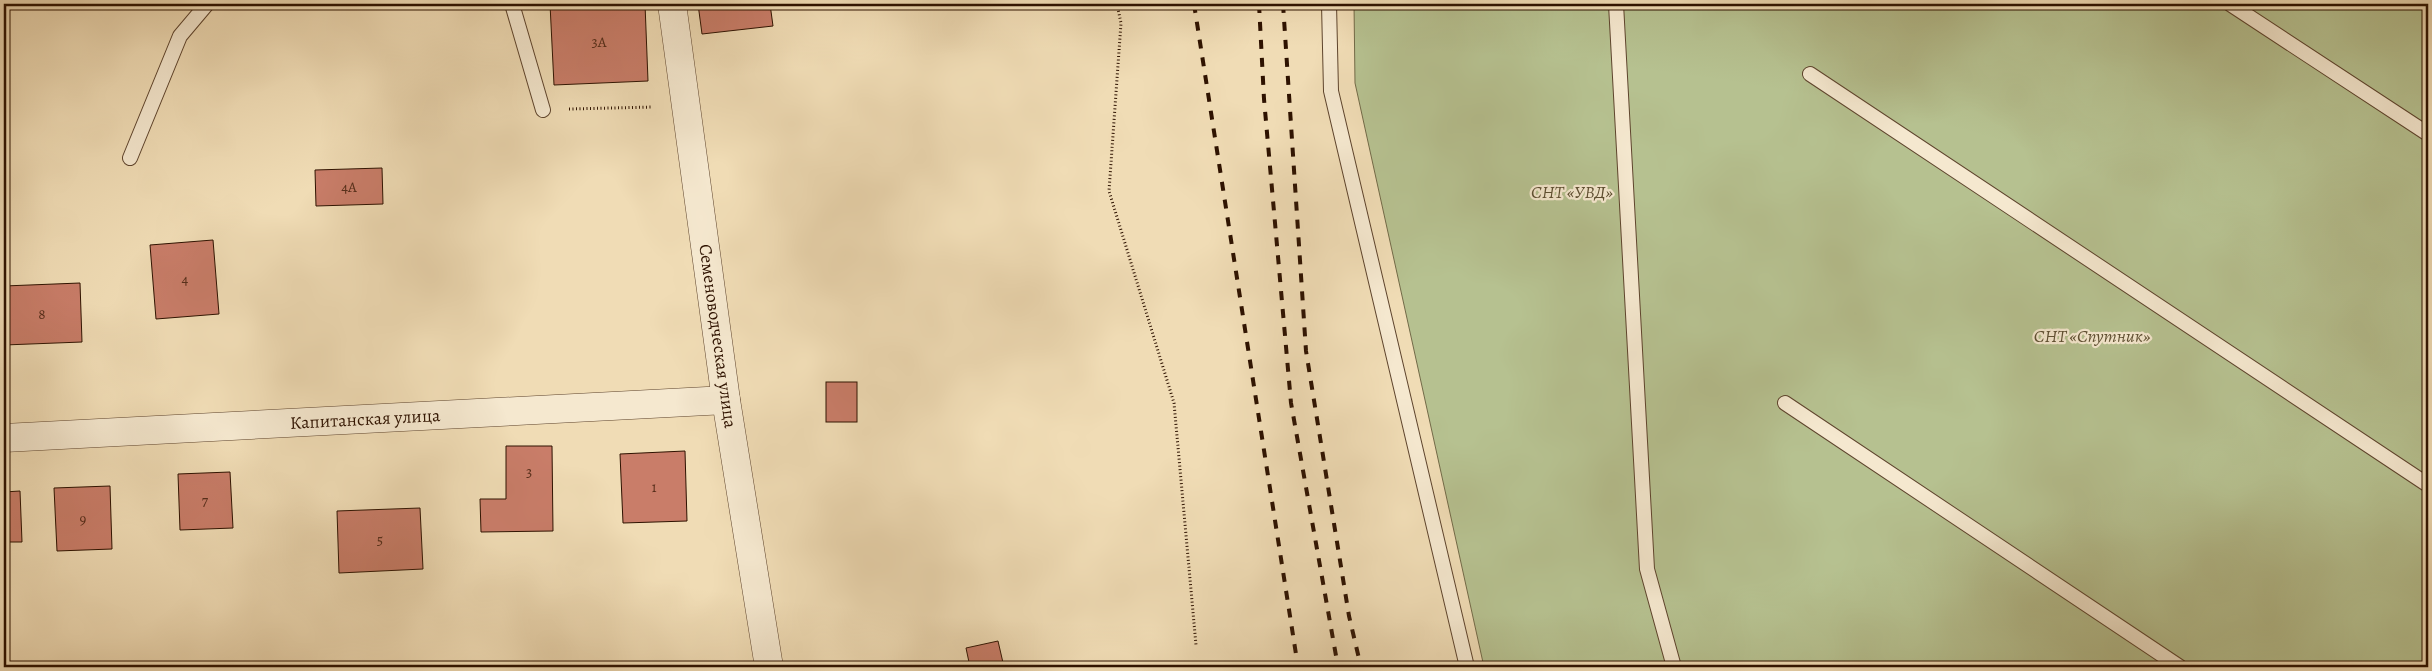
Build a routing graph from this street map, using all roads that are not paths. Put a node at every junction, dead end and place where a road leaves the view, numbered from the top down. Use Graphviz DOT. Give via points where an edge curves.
graph roads {
  1 [pos="207,4"];
  2 [pos="512,4"];
  3 [pos="672,4"];
  4 [pos="1329,4"];
  5 [pos="1616,4"];
  6 [pos="2230,4"];
  7 [pos="1810,74"];
  8 [pos="543,110"];
  9 [pos="2428,134"];
  10 [pos="130,158"];
  11 [pos="726,400"];
  12 [pos="1785,403"];
  13 [pos="4,438"];
  14 [pos="2428,485"];
  15 [pos="770,667"];
  16 [pos="1467,667"];
  17 [pos="1674,667"];
  18 [pos="2180,667"];
  1 -- 10 [label="lane" via="180,36"];
  2 -- 8 [label="lane"];
  3 -- 11 [label="street, Семеноводческая улица"];
  4 -- 16 [label="lane" via="1331,91"];
  5 -- 17 [label="lane" via="1647,569"];
  6 -- 9 [label="lane"];
  7 -- 14 [label="lane"];
  11 -- 13 [label="street, Капитанская улица"];
  11 -- 15 [label="street, Семеноводческая улица"];
  12 -- 18 [label="lane"];
}
